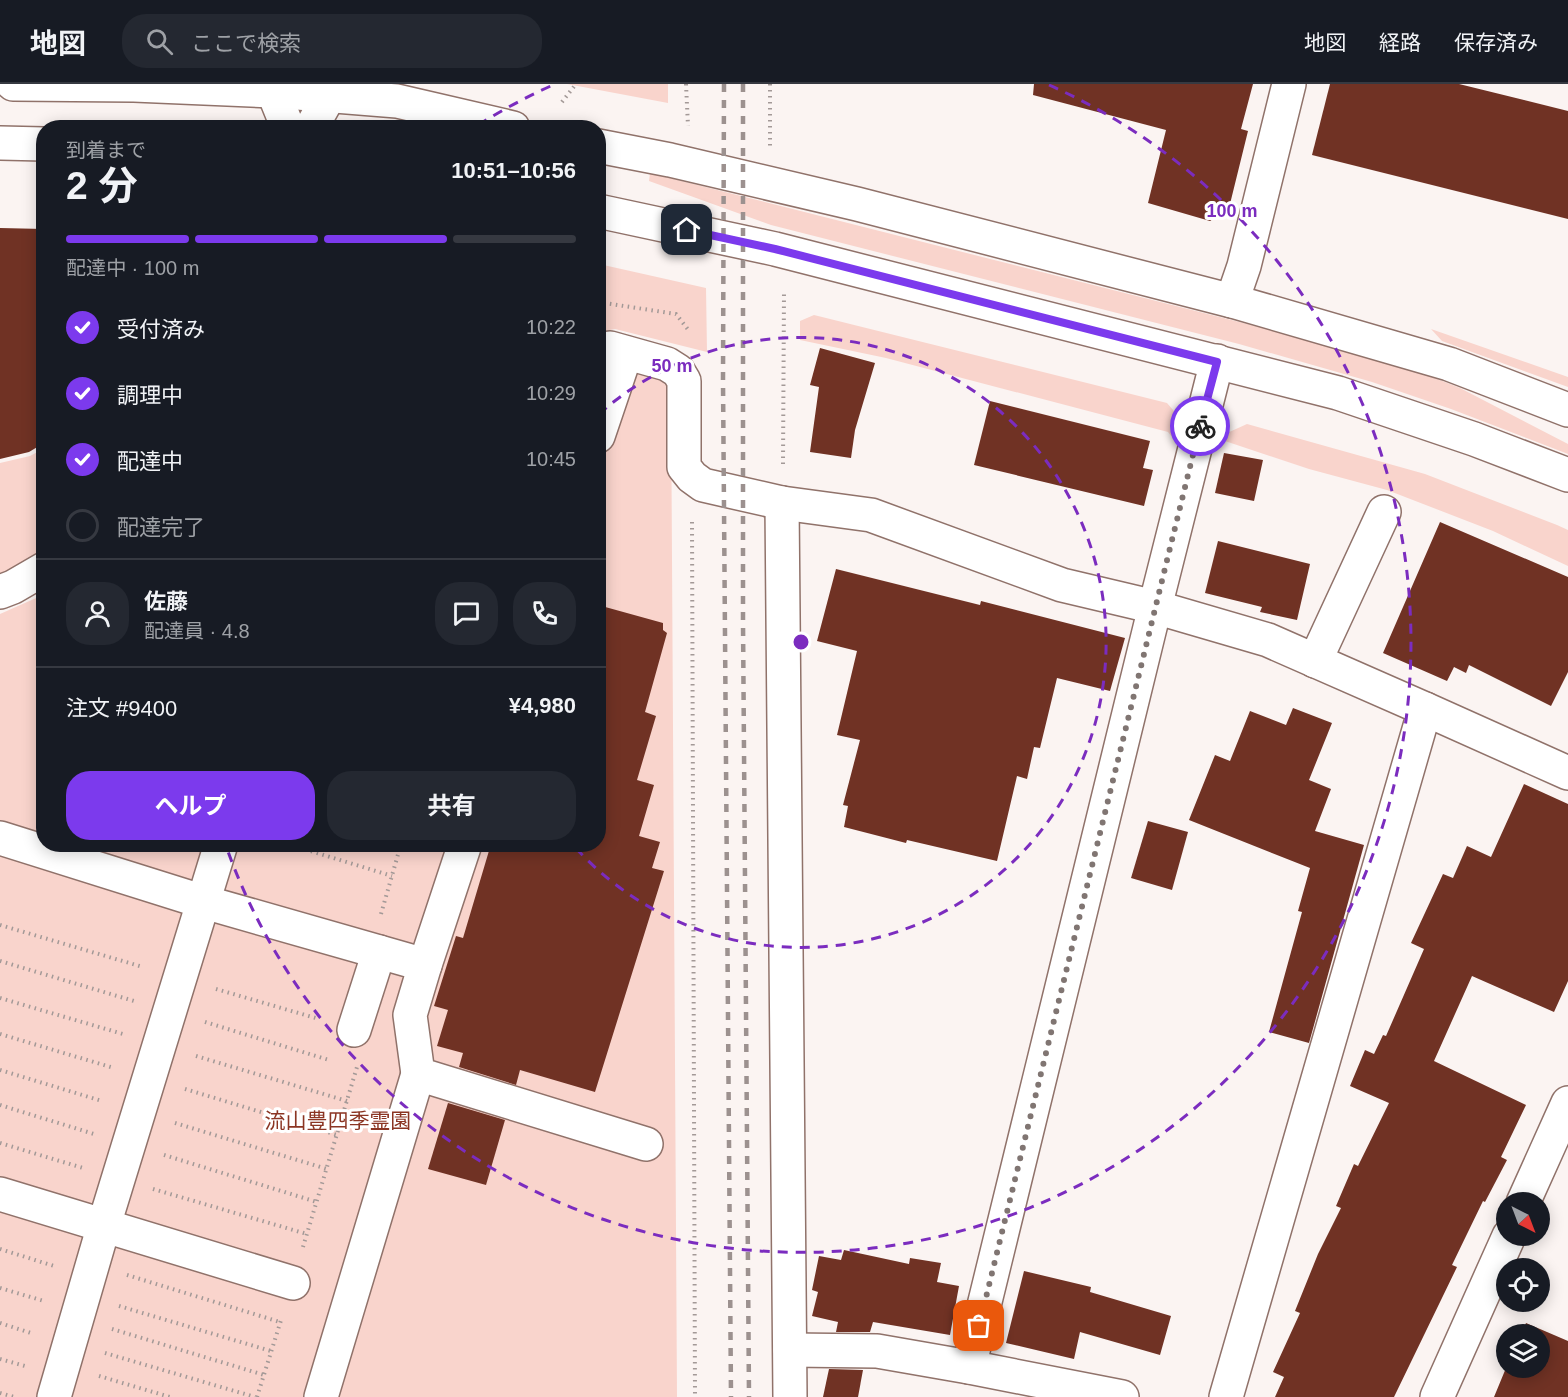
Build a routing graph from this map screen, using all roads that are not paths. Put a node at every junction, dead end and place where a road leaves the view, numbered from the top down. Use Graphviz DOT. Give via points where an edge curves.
graph roads {
  1 [pos="13,84"];
  2 [pos="1289,84"];
  3 [pos="273,88"];
  4 [pos="329,90"];
  5 [pos="285,120"];
  6 [pos="314,120"];
  7 [pos="479,120"];
  8 [pos="0,142"];
  9 [pos="36,144"];
  10 [pos="606,148"];
  11 [pos="606,213"];
  12 [pos="1232,301"];
  13 [pos="612,352"];
  14 [pos="1217,362"];
  15 [pos="606,388"];
  16 [pos="1568,410"];
  17 [pos="1568,475"];
  18 [pos="782,503"];
  19 [pos="1384,512"];
  20 [pos="36,574"];
  21 [pos="0,592"];
  22 [pos="1155,607"];
  23 [pos="1315,661"];
  24 [pos="1425,710"];
  25 [pos="1565,763"];
  26 [pos="0,838"];
  27 [pos="36,849"];
  28 [pos="45,852"];
  29 [pos="219,852"];
  30 [pos="462,852"];
  31 [pos="204,902"];
  32 [pos="375,951"];
  33 [pos="425,965"];
  34 [pos="354,1030"];
  35 [pos="418,1074"];
  36 [pos="1568,1103"];
  37 [pos="646,1144"];
  38 [pos="1528,1192"];
  39 [pos="0,1194"];
  40 [pos="104,1225"];
  41 [pos="1505,1246"];
  42 [pos="293,1283"];
  43 [pos="790,1350"];
  44 [pos="969,1367"];
  45 [pos="54,1397"];
  46 [pos="321,1397"];
  47 [pos="790,1397"];
  48 [pos="1122,1397"];
  49 [pos="1226,1397"];
  50 [pos="1437,1397"];
  1 -- 3 [label="street"];
  2 -- 12 [label="street"];
  3 -- 4 [label="street"];
  3 -- 5 [label="street"];
  4 -- 6 [label="street"];
  4 -- 7 [label="street"];
  8 -- 9 [label="street"];
  10 -- 12 [label="street" via="856,204"];
  11 -- 14 [label="street" via="775,249"];
  12 -- 16 [label="street" via="1449,364"];
  13 -- 15 [label="street"];
  13 -- 18 [label="street" via="667,364 678,371 684,381 684,466 692,477 702,485"];
  14 -- 17 [label="street" via="1338,393"];
  14 -- 22 [label="street"];
  18 -- 22 [label="street" via="871,515 1062,585"];
  18 -- 43 [label="street"];
  19 -- 23 [label="street"];
  20 -- 21 [label="street"];
  22 -- 23 [label="street" via="1268,640"];
  22 -- 44 [label="street" via="1005,1246"];
  23 -- 24 [label="street"];
  24 -- 25 [label="street"];
  24 -- 49 [label="street" via="1242,1310"];
  26 -- 27 [label="street"];
  28 -- 31 [label="street"];
  29 -- 31 [label="street"];
  30 -- 33 [label="street"];
  31 -- 32 [label="street"];
  31 -- 40 [label="street"];
  32 -- 33 [label="street"];
  32 -- 34 [label="street"];
  33 -- 35 [label="street" via="410,1015"];
  35 -- 37 [label="street"];
  35 -- 46 [label="street"];
  36 -- 38 [label="street"];
  39 -- 40 [label="street"];
  40 -- 42 [label="street"];
  40 -- 45 [label="street"];
  41 -- 50 [label="street"];
  43 -- 44 [label="street" via="877,1351"];
  43 -- 47 [label="street"];
  44 -- 48 [label="street"];
}
